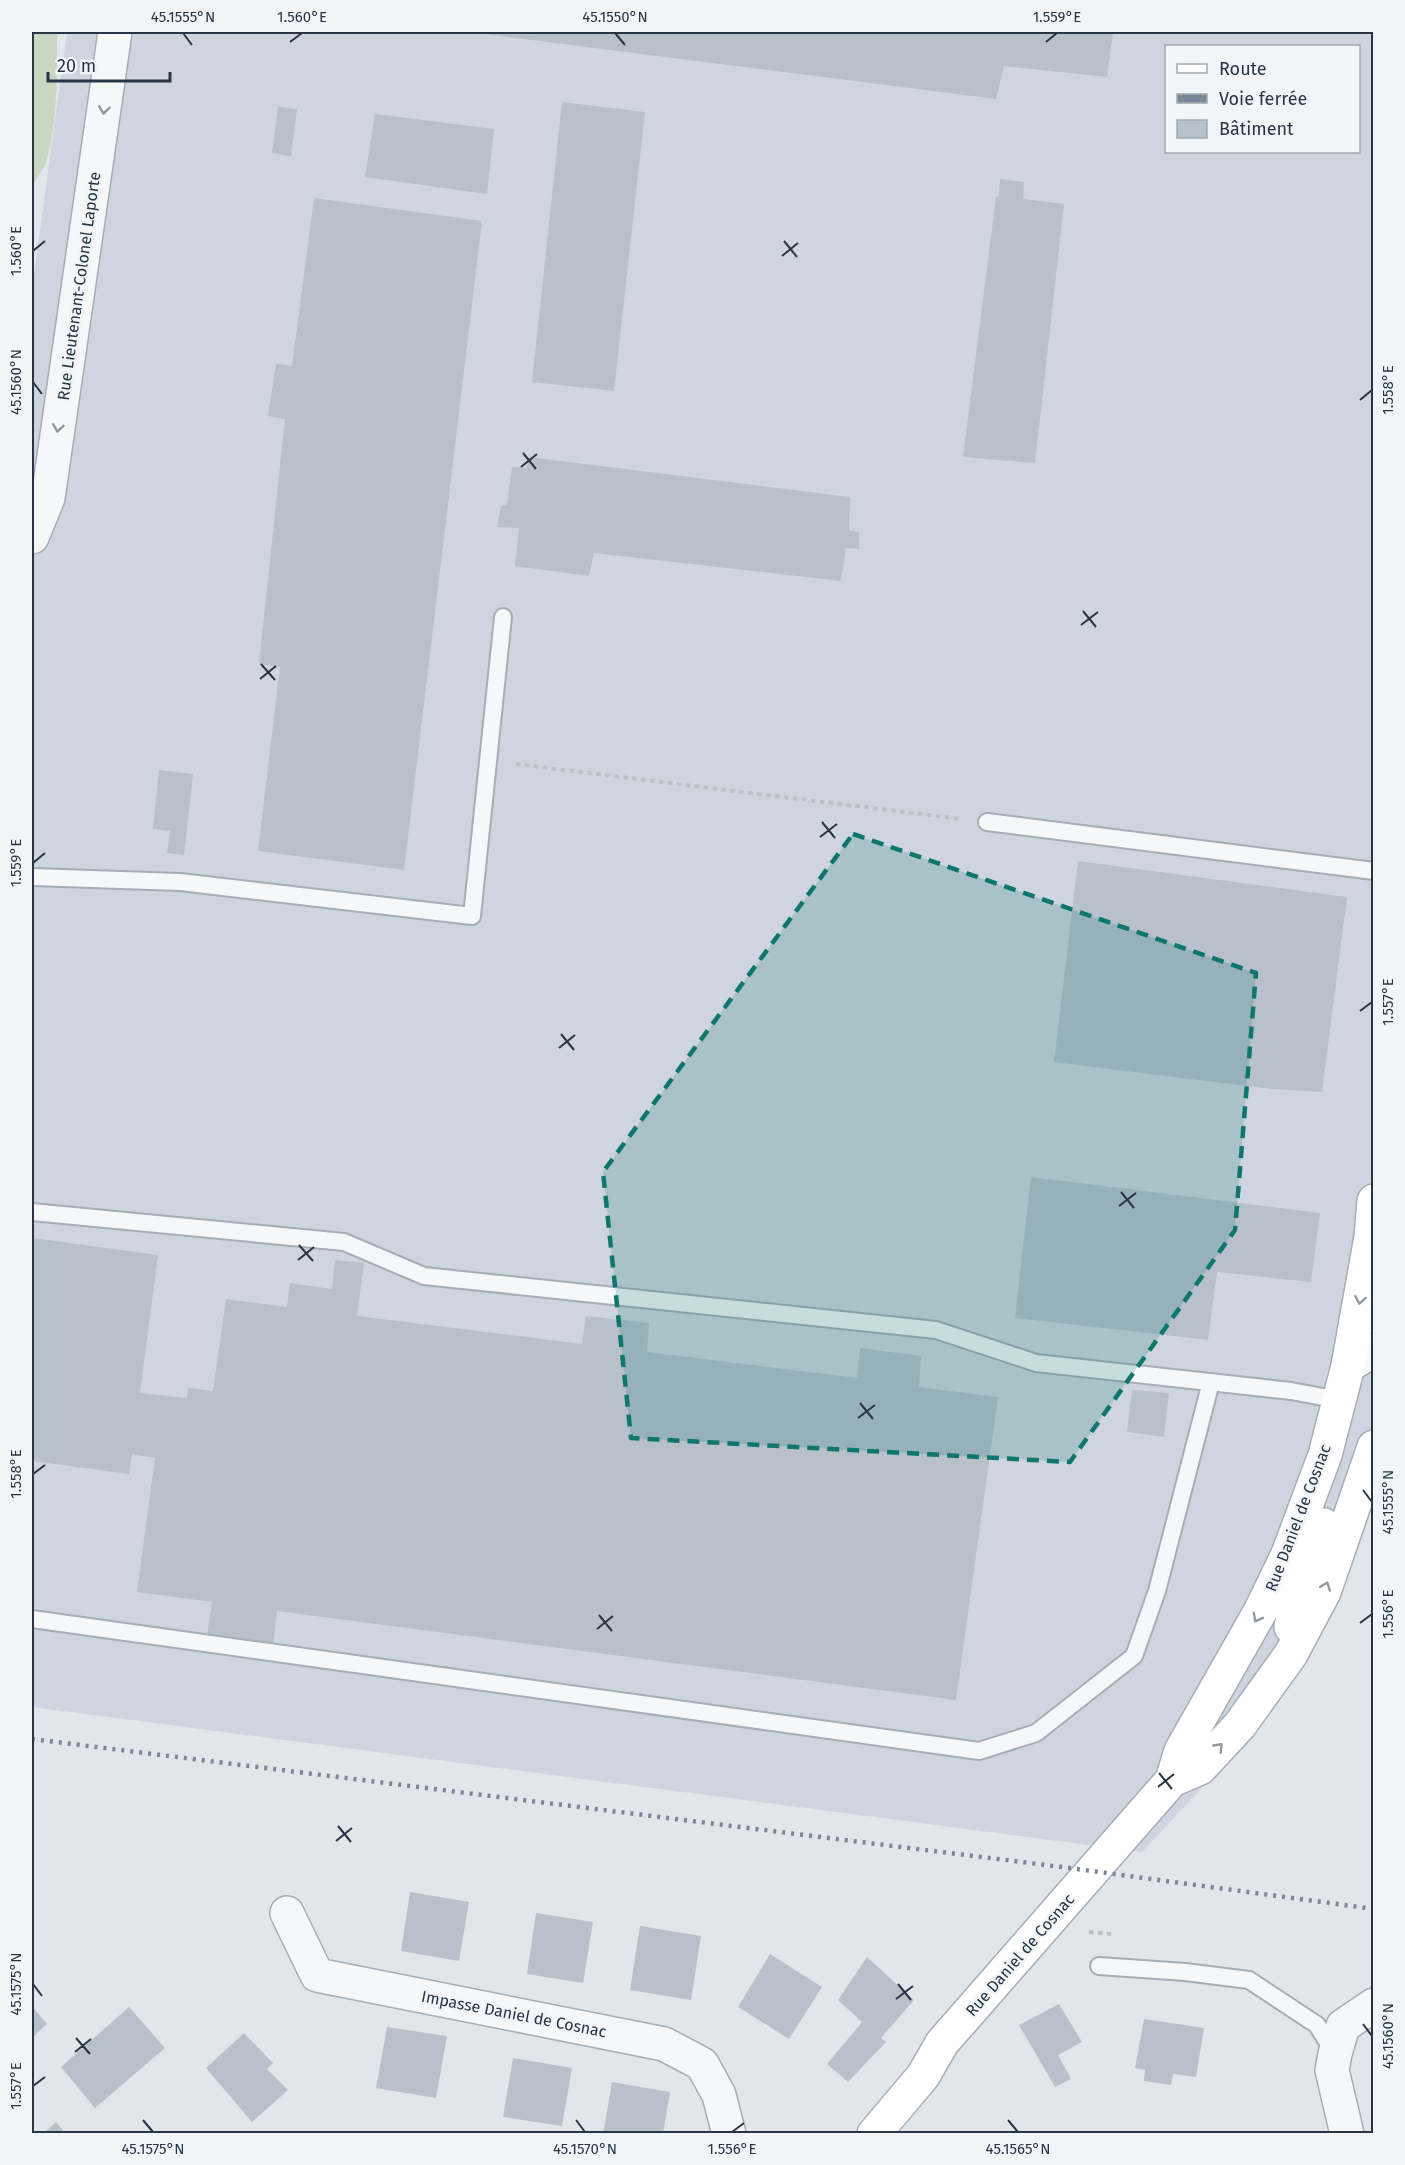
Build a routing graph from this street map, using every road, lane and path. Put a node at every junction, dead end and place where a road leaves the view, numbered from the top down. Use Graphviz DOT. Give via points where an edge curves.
graph roads {
  1 [pos="115,32"];
  2 [pos="32,537"];
  3 [pos="503,617"];
  4 [pos="488,760"];
  5 [pos="987,822"];
  6 [pos="1374,871"];
  7 [pos="32,877"];
  8 [pos="1374,1200"];
  9 [pos="32,1212"];
  10 [pos="1361,1358"];
  11 [pos="1210,1382"];
  12 [pos="1339,1400"];
  13 [pos="1374,1447"];
  14 [pos="32,1619"];
  15 [pos="1285,1664"];
  16 [pos="1172,1780"];
  17 [pos="287,1913"];
  18 [pos="1100,1966"];
  19 [pos="1374,2005"];
  20 [pos="1339,2040"];
  21 [pos="729,2133"];
  22 [pos="874,2133"];
  23 [pos="1347,2133"];
  1 -- 2 [label="street, Rue Lieutenant-Colonel Laporte, one-way" via="48,498"];
  3 -- 4 [label="lane"];
  4 -- 5 [label="path"];
  4 -- 7 [label="lane" via="472,916 180,882"];
  5 -- 6 [label="lane"];
  8 -- 10 [label="street, Rue Daniel de Cosnac, one-way"];
  9 -- 11 [label="lane" via="344,1242 424,1276 936,1330 1036,1363"];
  10 -- 12 [label="street, Rue Daniel de Cosnac"];
  11 -- 12 [label="lane"];
  11 -- 14 [label="lane" via="1157,1591 1134,1656 1036,1733 980,1750"];
  12 -- 15 [label="street" via="1347,1460 1296,1603"];
  12 -- 16 [label="street, Rue Daniel de Cosnac, one-way" via="1325,1455 1288,1554 1260,1612 1181,1751"];
  15 -- 13 [label="street, Rue Daniel de Cosnac, one-way" via="1324,1592"];
  16 -- 15 [label="street, Rue Daniel de Cosnac, one-way" via="1200,1768 1240,1725"];
  16 -- 22 [label="street, Rue Daniel de Cosnac" via="942,2043 923,2076"];
  17 -- 21 [label="street, Impasse Daniel de Cosnac" via="317,1975 664,2044 702,2064 719,2095"];
  18 -- 20 [label="lane" via="1250,1980"];
  19 -- 20 [label="street"];
  20 -- 23 [label="street" via="1332,2070"];
}
